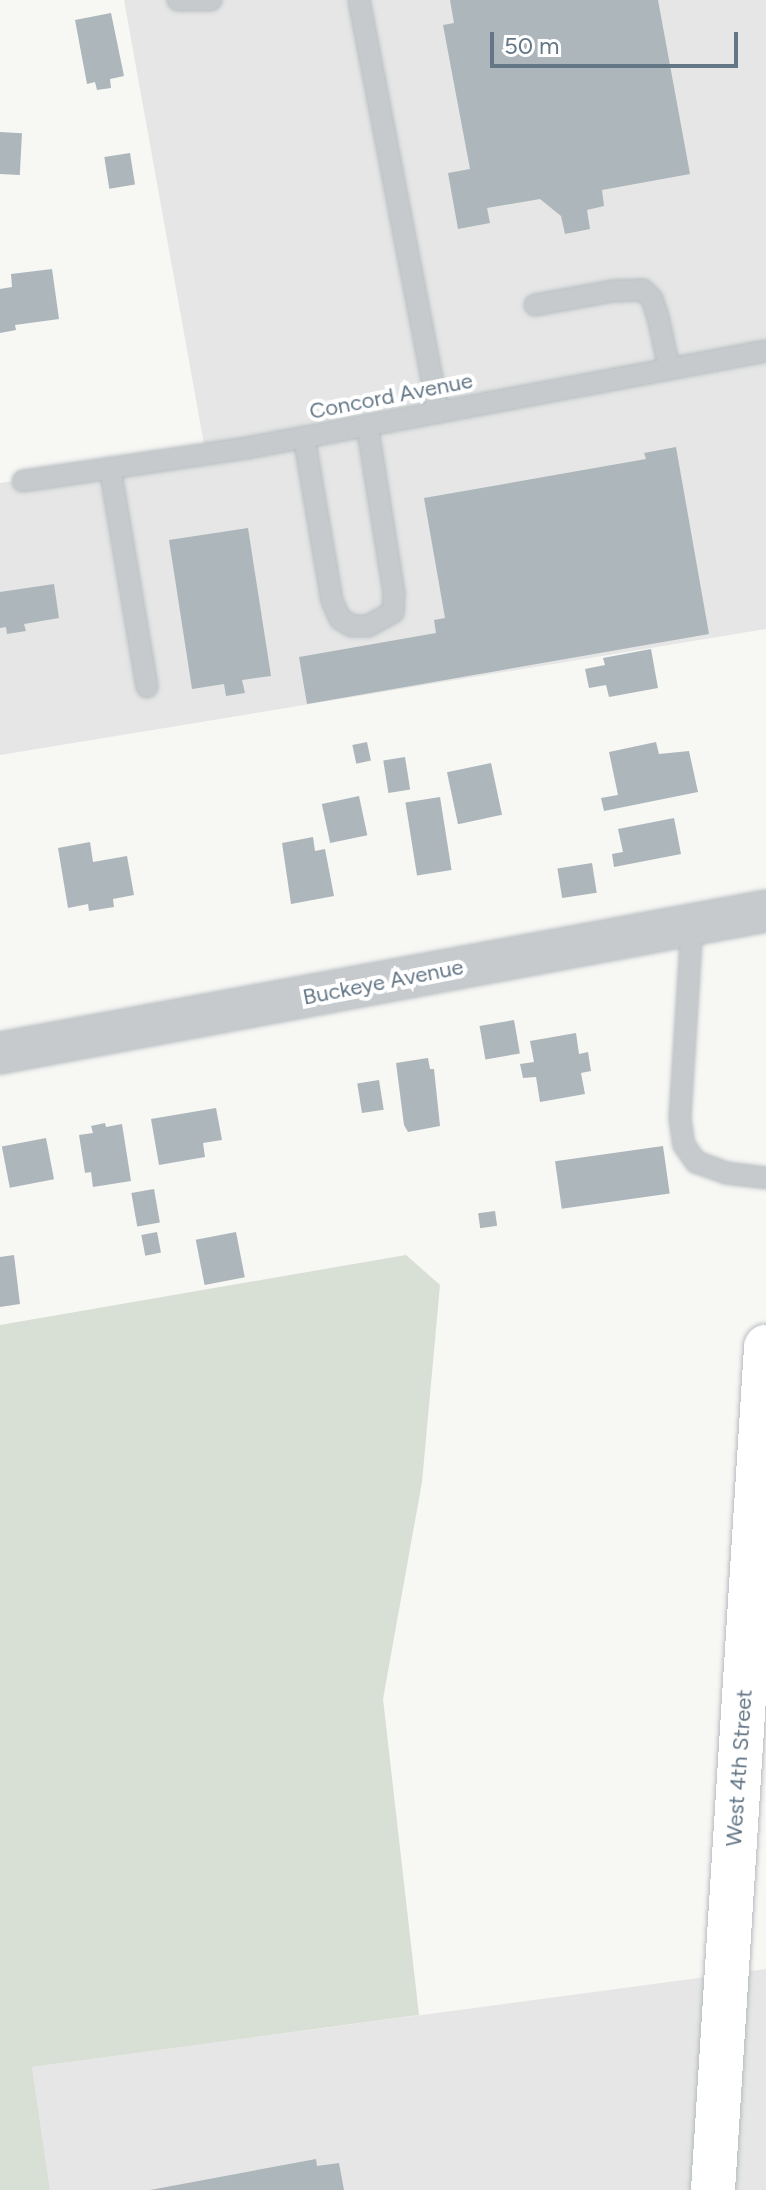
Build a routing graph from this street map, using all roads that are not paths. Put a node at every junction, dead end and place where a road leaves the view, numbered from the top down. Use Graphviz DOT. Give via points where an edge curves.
graph roads {
  1 [pos="178,0"];
  2 [pos="211,0"];
  3 [pos="359,0"];
  4 [pos="535,305"];
  5 [pos="766,351"];
  6 [pos="669,368"];
  7 [pos="438,412"];
  8 [pos="367,425"];
  9 [pos="304,437"];
  10 [pos="110,468"];
  11 [pos="23,481"];
  12 [pos="147,687"];
  13 [pos="766,911"];
  14 [pos="692,926"];
  15 [pos="0,1053"];
  16 [pos="766,1178"];
  17 [pos="766,1347"];
  18 [pos="713,2190"];
  1 -- 2 [label="lane"];
  3 -- 7 [label="lane"];
  4 -- 6 [label="lane" via="643,290 658,317"];
  5 -- 6 [label="lane, Concord Avenue"];
  6 -- 7 [label="lane, Concord Avenue"];
  7 -- 8 [label="lane, Concord Avenue"];
  8 -- 9 [label="lane, Concord Avenue"];
  8 -- 9 [label="lane" via="394,593 393,612 368,626 340,619 332,601"];
  9 -- 10 [label="lane, Concord Avenue"];
  10 -- 11 [label="lane, Concord Avenue"];
  10 -- 12 [label="lane"];
  13 -- 14 [label="street, Buckeye Avenue"];
  14 -- 15 [label="street, Buckeye Avenue"];
  14 -- 16 [label="lane" via="680,1118 684,1145 696,1162 726,1173"];
  17 -- 18 [label="main road, West 4th Street"];
}
